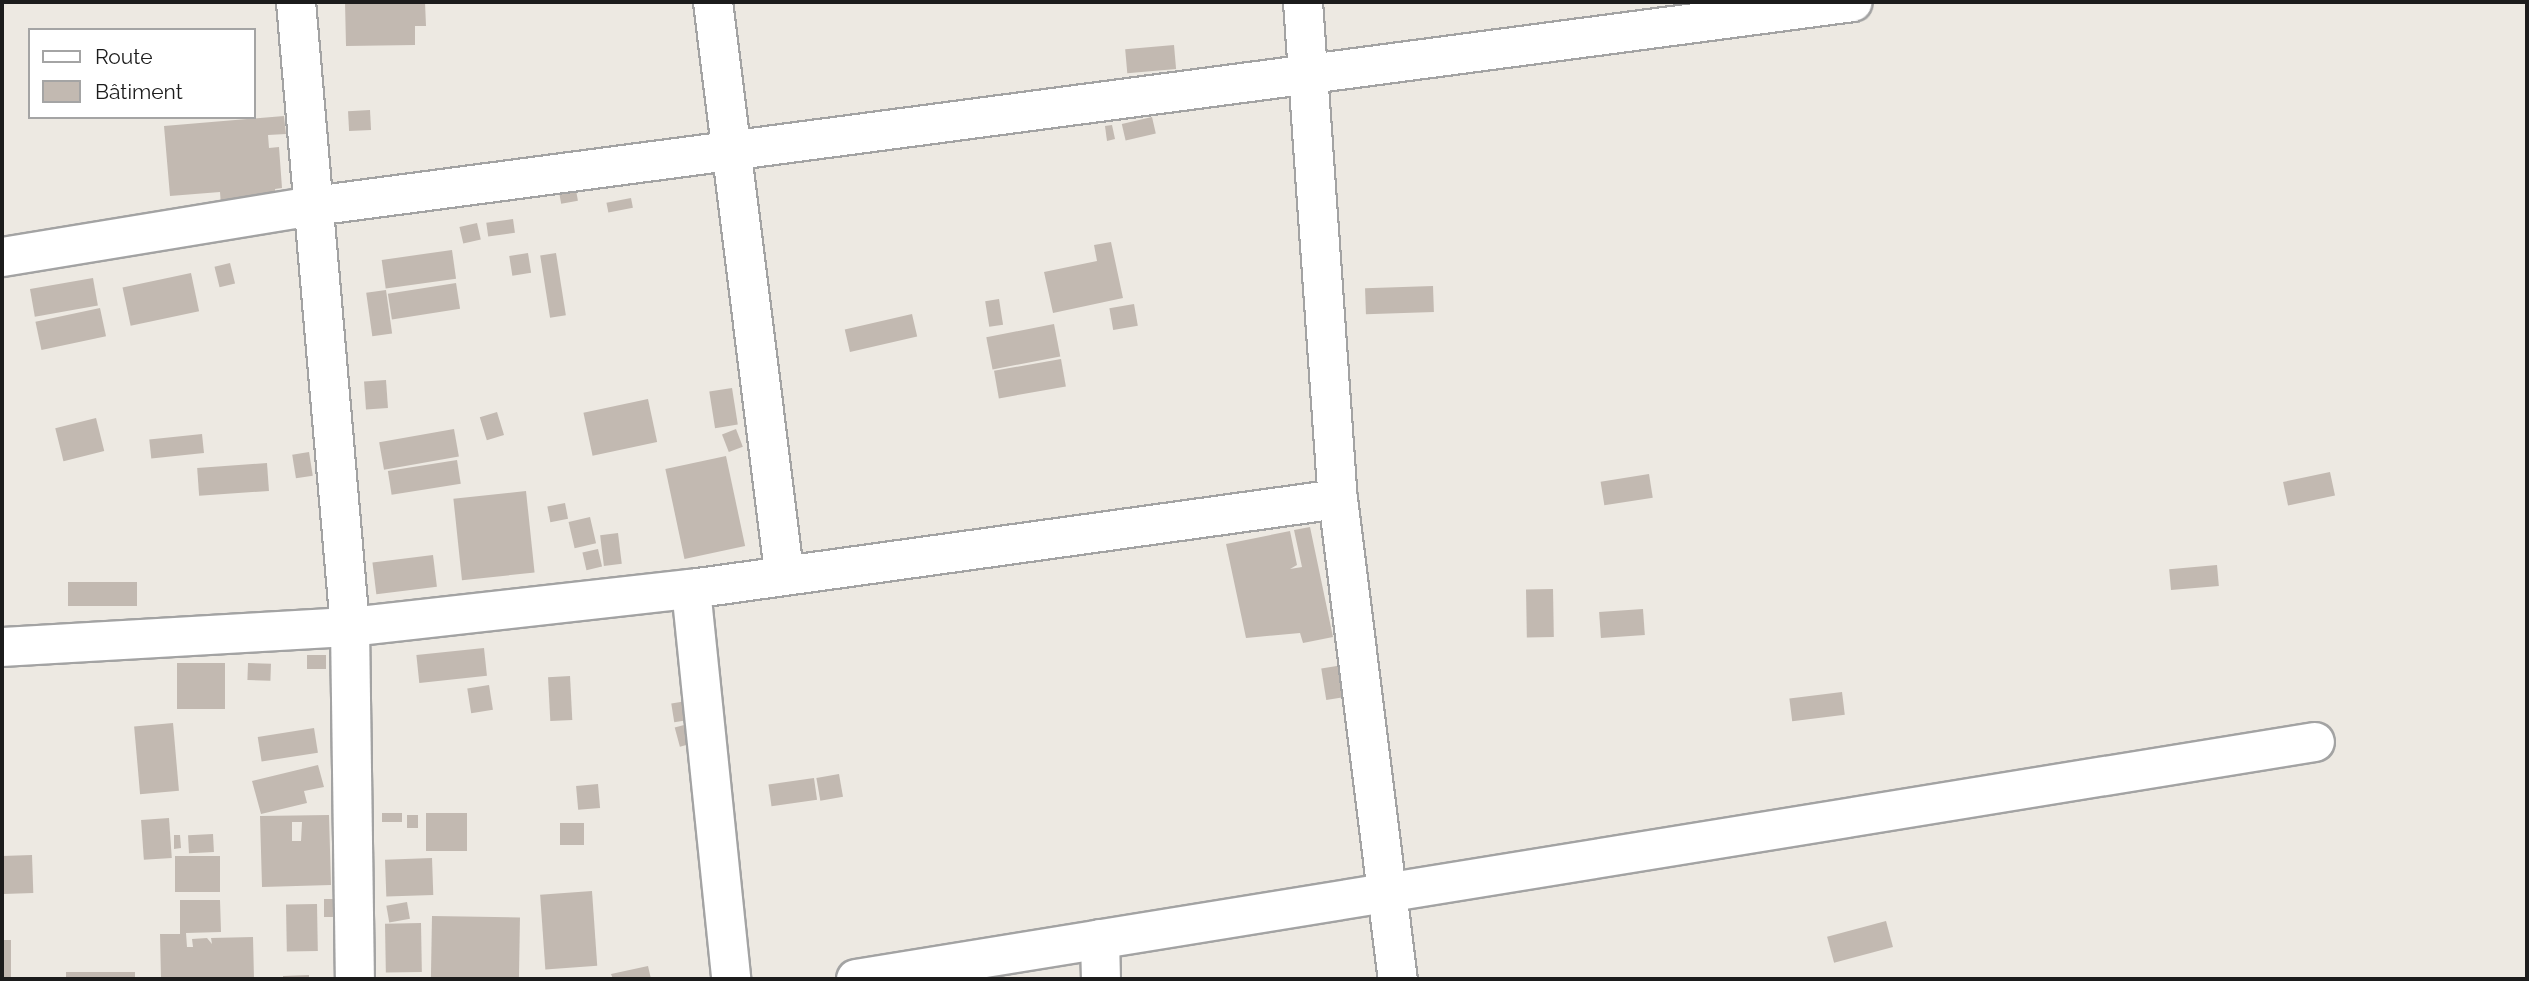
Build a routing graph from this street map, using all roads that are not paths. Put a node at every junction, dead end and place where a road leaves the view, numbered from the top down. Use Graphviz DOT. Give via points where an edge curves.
graph roads {
  1 [pos="296,2"];
  2 [pos="713,2"];
  3 [pos="1303,2"];
  4 [pos="1853,2"];
  5 [pos="1308,72"];
  6 [pos="732,149"];
  7 [pos="314,206"];
  8 [pos="2,257"];
  9 [pos="1338,499"];
  10 [pos="785,572"];
  11 [pos="691,589"];
  12 [pos="350,627"];
  13 [pos="2,647"];
  14 [pos="2315,742"];
  15 [pos="1387,893"];
  16 [pos="1100,939"];
  17 [pos="355,979"];
  18 [pos="731,979"];
  19 [pos="856,979"];
  20 [pos="1101,979"];
  21 [pos="1398,979"];
  1 -- 7 [label="street"];
  2 -- 6 [label="street"];
  3 -- 5 [label="street"];
  4 -- 5 [label="street"];
  5 -- 6 [label="street"];
  5 -- 9 [label="street"];
  6 -- 7 [label="street"];
  6 -- 10 [label="street"];
  7 -- 8 [label="street"];
  7 -- 12 [label="street"];
  9 -- 10 [label="street"];
  9 -- 15 [label="street"];
  10 -- 11 [label="street"];
  11 -- 12 [label="street"];
  11 -- 18 [label="street"];
  12 -- 13 [label="street"];
  12 -- 17 [label="street"];
  14 -- 15 [label="street"];
  15 -- 16 [label="street"];
  15 -- 21 [label="street"];
  16 -- 19 [label="street"];
  16 -- 20 [label="street"];
}
